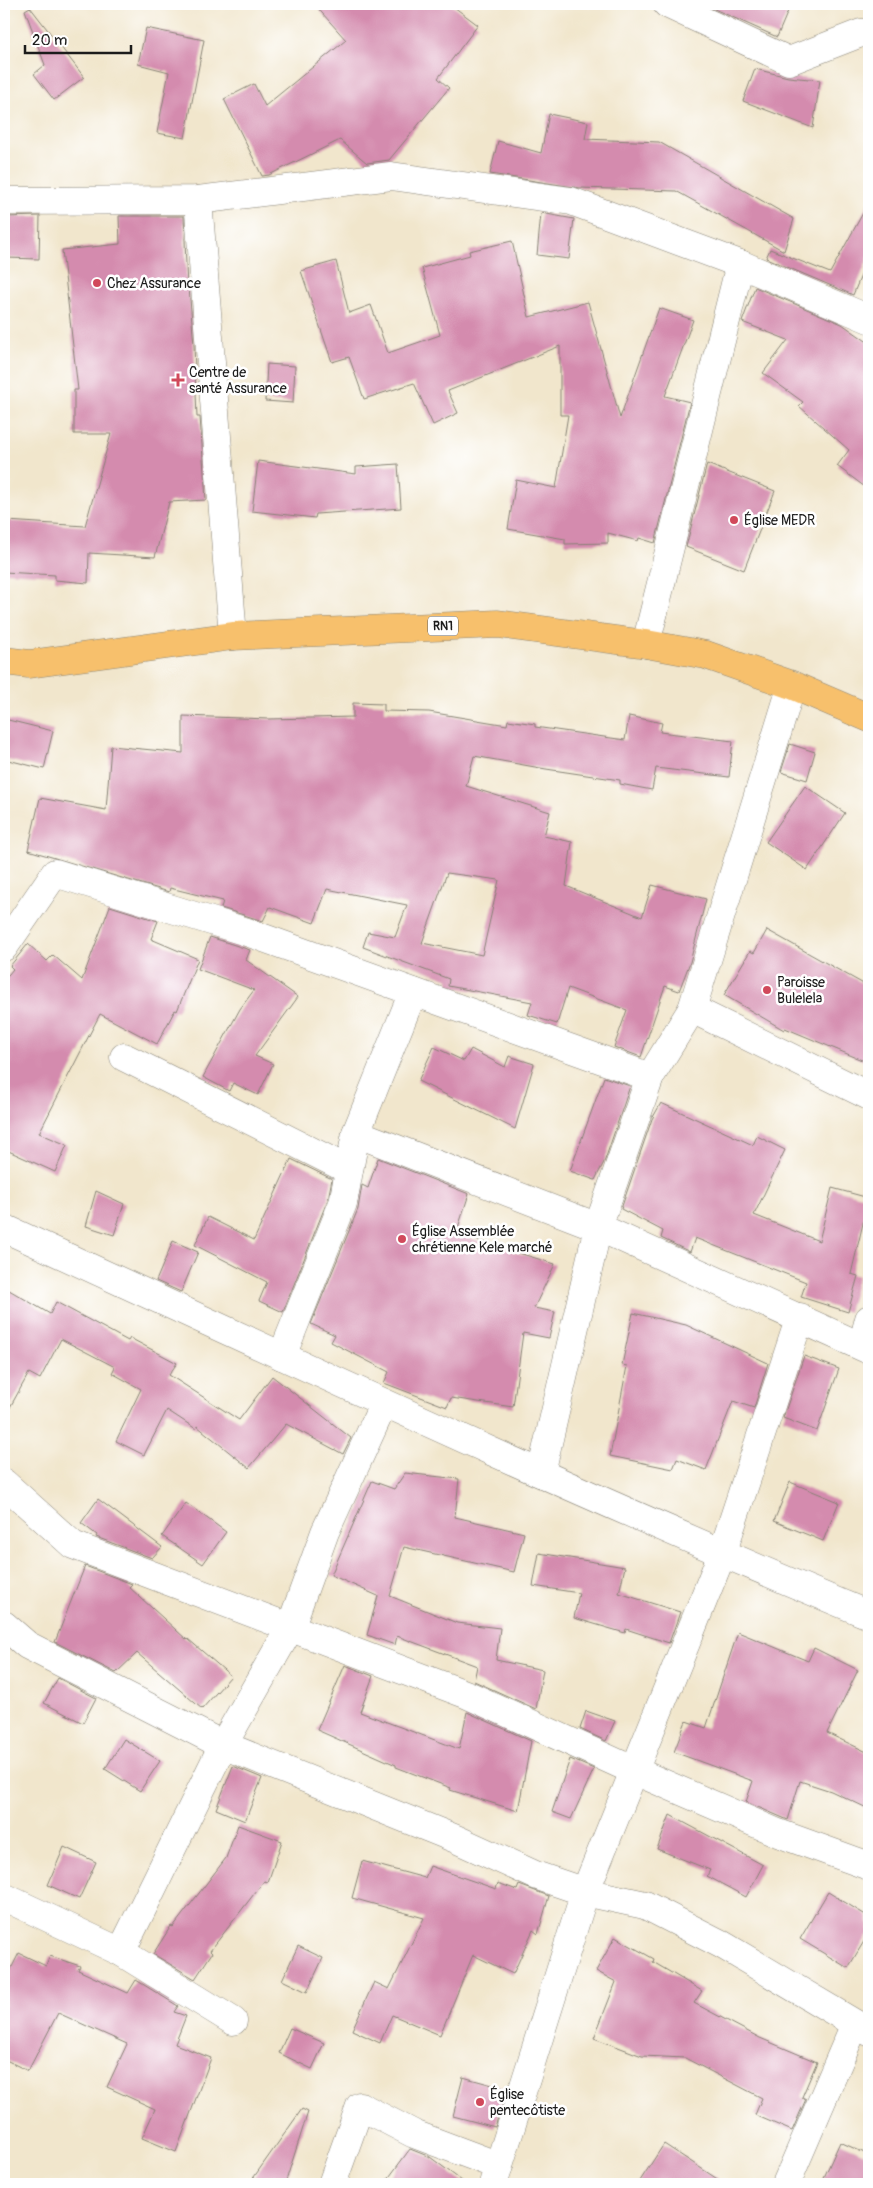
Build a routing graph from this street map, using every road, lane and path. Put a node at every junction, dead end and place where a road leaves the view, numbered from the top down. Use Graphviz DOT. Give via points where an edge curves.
graph roads {
  1 [pos="667,4"];
  2 [pos="869,34"];
  3 [pos="198,200"];
  4 [pos="4,201"];
  5 [pos="740,264"];
  6 [pos="869,318"];
  7 [pos="233,636"];
  8 [pos="646,644"];
  9 [pos="4,661"];
  10 [pos="792,685"];
  11 [pos="869,718"];
  12 [pos="4,947"];
  13 [pos="413,992"];
  14 [pos="692,1010"];
  15 [pos="124,1057"];
  16 [pos="650,1077"];
  17 [pos="869,1096"];
  18 [pos="356,1132"];
  19 [pos="349,1170"];
  20 [pos="598,1227"];
  21 [pos="4,1228"];
  22 [pos="800,1317"];
  23 [pos="869,1319"];
  24 [pos="866,1348"];
  25 [pos="282,1356"];
  26 [pos="384,1403"];
  27 [pos="541,1474"];
  28 [pos="4,1483"];
  29 [pos="722,1554"];
  30 [pos="869,1615"];
  31 [pos="4,1625"];
  32 [pos="290,1628"];
  33 [pos="223,1745"];
  34 [pos="636,1771"];
  35 [pos="869,1866"];
  36 [pos="585,1892"];
  37 [pos="4,1897"];
  38 [pos="120,1952"];
  39 [pos="233,2021"];
  40 [pos="862,2028"];
  41 [pos="496,2175"];
  42 [pos="332,2184"];
  43 [pos="786,2184"];
  1 -- 2 [label="street" via="789,61 861,33"];
  3 -- 4 [label="street"];
  3 -- 5 [label="street" via="391,176 571,201"];
  3 -- 7 [label="street"];
  5 -- 6 [label="street"];
  5 -- 8 [label="street"];
  7 -- 8 [label="highway, RN1" via="498,624"];
  7 -- 9 [label="highway, RN1" via="29,664"];
  8 -- 10 [label="highway, RN1" via="706,655"];
  10 -- 11 [label="highway, RN1"];
  10 -- 14 [label="street"];
  12 -- 13 [label="street" via="55,873 247,932"];
  13 -- 16 [label="street"];
  13 -- 18 [label="street"];
  14 -- 16 [label="street"];
  14 -- 17 [label="street"];
  15 -- 19 [label="street"];
  16 -- 20 [label="street"];
  18 -- 19 [label="street"];
  18 -- 20 [label="street"];
  19 -- 25 [label="street" via="343,1203"];
  20 -- 22 [label="street"];
  20 -- 27 [label="street"];
  21 -- 25 [label="street"];
  22 -- 24 [label="street"];
  22 -- 29 [label="street"];
  23 -- 24 [label="street"];
  25 -- 26 [label="street"];
  26 -- 27 [label="street"];
  26 -- 32 [label="street" via="325,1532"];
  27 -- 29 [label="street"];
  28 -- 32 [label="street" via="73,1545"];
  29 -- 30 [label="street"];
  29 -- 34 [label="street"];
  31 -- 33 [label="street" via="27,1645"];
  32 -- 33 [label="street"];
  32 -- 34 [label="street" via="468,1695"];
  33 -- 36 [label="street" via="456,1839 536,1875"];
  33 -- 38 [label="street"];
  34 -- 35 [label="street" via="778,1832"];
  34 -- 36 [label="street"];
  36 -- 40 [label="street" via="645,1904 721,1944"];
  36 -- 41 [label="street"];
  37 -- 38 [label="street"];
  38 -- 39 [label="street"];
  40 -- 43 [label="street"];
  41 -- 42 [label="street" via="360,2106"];
}
